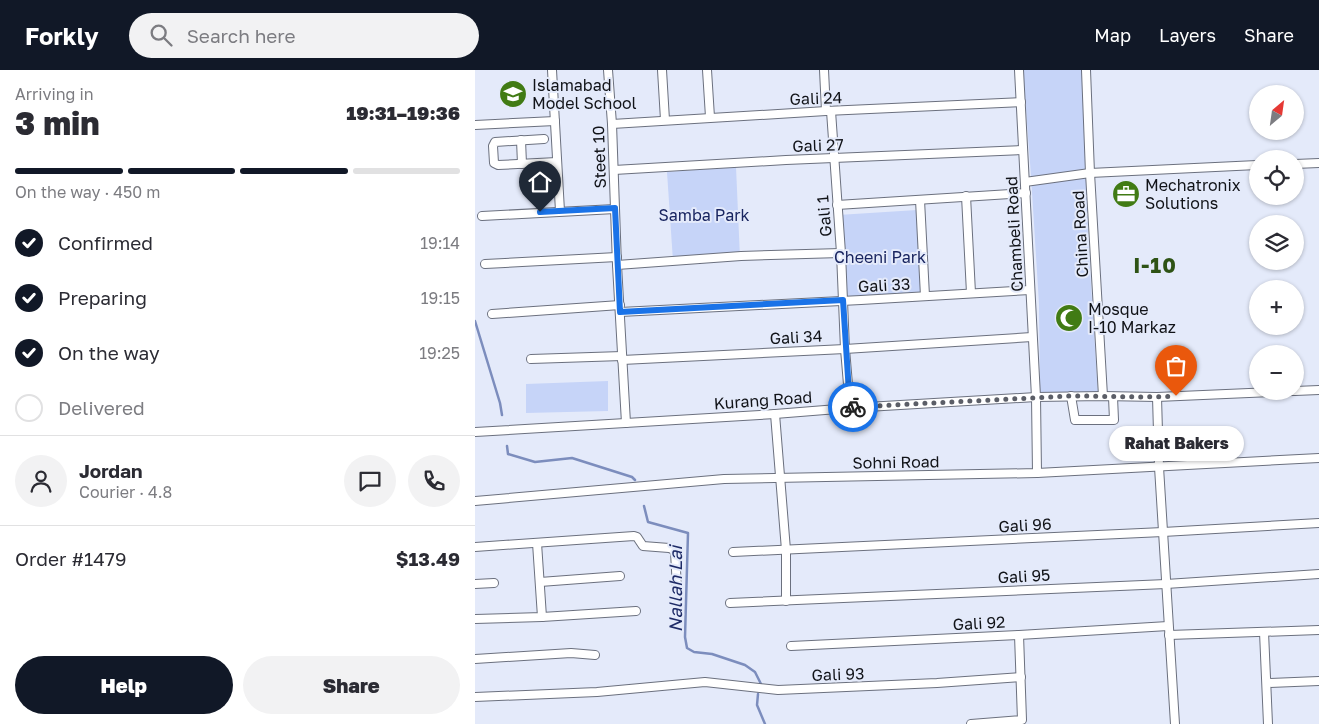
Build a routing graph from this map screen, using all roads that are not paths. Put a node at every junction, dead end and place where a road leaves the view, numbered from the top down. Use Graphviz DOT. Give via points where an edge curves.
graph roads {
  1 [pos="552,70"];
  2 [pos="608,70"];
  3 [pos="662,70"];
  4 [pos="707,70"];
  5 [pos="824,70"];
  6 [pos="1019,70"];
  7 [pos="1086,70"];
  8 [pos="1021,102"];
  9 [pos="828,111"];
  10 [pos="710,117"];
  11 [pos="665,120"];
  12 [pos="555,121"];
  13 [pos="612,124"];
  14 [pos="475,125"];
  15 [pos="544,139"];
  16 [pos="521,140"];
  17 [pos="1023,150"];
  18 [pos="833,158"];
  19 [pos="557,162"];
  20 [pos="1319,163"];
  21 [pos="522,164"];
  22 [pos="1304,164"];
  23 [pos="1249,166"];
  24 [pos="614,170"];
  25 [pos="1090,173"];
  26 [pos="1025,182"];
  27 [pos="1025,193"];
  28 [pos="966,196"];
  29 [pos="920,200"];
  30 [pos="837,205"];
  31 [pos="615,208"];
  32 [pos="560,211"];
  33 [pos="482,216"];
  34 [pos="841,253"];
  35 [pos="617,261"];
  36 [pos="485,264"];
  37 [pos="1030,290"];
  38 [pos="971,293"];
  39 [pos="925,296"];
  40 [pos="843,300"];
  41 [pos="620,308"];
  42 [pos="492,314"];
  43 [pos="1032,337"];
  44 [pos="845,349"];
  45 [pos="622,358"];
  46 [pos="531,360"];
  47 [pos="1319,390"];
  48 [pos="1304,391"];
  49 [pos="1249,393"];
  50 [pos="1071,396"];
  51 [pos="1103,396"];
  52 [pos="1113,396"];
  53 [pos="1157,397"];
  54 [pos="1036,398"];
  55 [pos="850,408"];
  56 [pos="775,414"];
  57 [pos="626,423"];
  58 [pos="475,432"];
  59 [pos="1319,458"];
  60 [pos="1159,467"];
  61 [pos="1037,473"];
  62 [pos="779,478"];
  63 [pos="475,501"];
  64 [pos="1319,523"];
  65 [pos="1163,532"];
  66 [pos="537,543"];
  67 [pos="475,547"];
  68 [pos="786,550"];
  69 [pos="733,552"];
  70 [pos="1319,574"];
  71 [pos="620,576"];
  72 [pos="540,582"];
  73 [pos="494,583"];
  74 [pos="475,584"];
  75 [pos="1166,584"];
  76 [pos="677,588"];
  77 [pos="786,601"];
  78 [pos="731,603"];
  79 [pos="635,611"];
  80 [pos="542,617"];
  81 [pos="475,619"];
  82 [pos="1168,626"];
  83 [pos="1319,630"];
  84 [pos="1264,632"];
  85 [pos="1019,634"];
  86 [pos="1169,635"];
  87 [pos="791,646"];
  88 [pos="595,655"];
  89 [pos="475,659"];
  90 [pos="1021,677"];
  91 [pos="1319,681"];
  92 [pos="1267,683"];
  93 [pos="475,697"];
  94 [pos="971,724"];
  95 [pos="1175,724"];
  96 [pos="1268,724"];
  1 -- 12 [label="street"];
  2 -- 13 [label="street, Steet 10"];
  3 -- 11 [label="street"];
  4 -- 10 [label="street"];
  5 -- 9 [label="street, Gali 1"];
  6 -- 8 [label="street, Chambeli Road"];
  7 -- 25 [label="street, China Road"];
  8 -- 9 [label="street, Gali 24"];
  8 -- 17 [label="street, Chambeli Road"];
  9 -- 10 [label="street, Gali 24"];
  9 -- 18 [label="street, Gali 1"];
  10 -- 11 [label="street, Gali 24"];
  11 -- 13 [label="street, Gali 24"];
  12 -- 14 [label="street"];
  12 -- 19 [label="street"];
  13 -- 24 [label="street, Steet 10"];
  15 -- 16 [label="street"];
  16 -- 21 [label="street"];
  16 -- 21 [label="street" via="495,142 493,146 496,165"];
  17 -- 18 [label="street, Gali 27"];
  17 -- 26 [label="street, Chambeli Road"];
  18 -- 24 [label="street, Gali 27"];
  18 -- 30 [label="street, Gali 1"];
  19 -- 21 [label="street"];
  19 -- 32 [label="street"];
  20 -- 22 [label="street"];
  23 -- 25 [label="street"];
  24 -- 31 [label="street, Steet 10"];
  25 -- 26 [label="street"];
  25 -- 51 [label="street, China Road"];
  26 -- 27 [label="street, Chambeli Road"];
  27 -- 28 [label="street"];
  27 -- 37 [label="street, Chambeli Road"];
  28 -- 29 [label="street"];
  28 -- 38 [label="street"];
  29 -- 30 [label="street"];
  29 -- 39 [label="street"];
  30 -- 34 [label="street, Gali 1"];
  31 -- 32 [label="street"];
  31 -- 35 [label="street, Steet 10"];
  32 -- 33 [label="street"];
  34 -- 35 [label="street"];
  34 -- 40 [label="street, Gali 1"];
  35 -- 36 [label="street"];
  35 -- 41 [label="street, Steet 10"];
  37 -- 38 [label="street, Gali 33"];
  37 -- 43 [label="street, Chambeli Road"];
  38 -- 39 [label="street, Gali 33"];
  39 -- 40 [label="street, Gali 33"];
  40 -- 41 [label="street, Gali 33"];
  40 -- 44 [label="street, Gali 1"];
  41 -- 42 [label="street, Gali 33"];
  41 -- 45 [label="street, Steet 10"];
  43 -- 44 [label="street, Gali 34"];
  43 -- 54 [label="street, Chambeli Road"];
  44 -- 45 [label="street, Gali 34"];
  44 -- 55 [label="street, Gali 1"];
  45 -- 46 [label="street, Gali 34"];
  45 -- 57 [label="street, Steet 10"];
  47 -- 48 [label="street, Kurang Road"];
  49 -- 53 [label="street, Kurang Road"];
  50 -- 51 [label="street, Kurang Road"];
  50 -- 52 [label="street" via="1075,420 1114,420"];
  50 -- 54 [label="street, Kurang Road"];
  51 -- 52 [label="street, Kurang Road"];
  52 -- 53 [label="street, Kurang Road"];
  53 -- 60 [label="street"];
  54 -- 55 [label="street, Kurang Road"];
  54 -- 61 [label="street, Chambeli Road"];
  55 -- 56 [label="street, Kurang Road"];
  56 -- 57 [label="street, Kurang Road"];
  56 -- 62 [label="street"];
  57 -- 58 [label="street, Kurang Road"];
  59 -- 60 [label="street, Sohni Road"];
  60 -- 61 [label="street, Sohni Road"];
  60 -- 65 [label="street"];
  61 -- 62 [label="street, Sohni Road"];
  62 -- 63 [label="street, Sohni Road" via="725,479"];
  62 -- 68 [label="street"];
  64 -- 65 [label="street, Gali 96"];
  65 -- 68 [label="street, Gali 96"];
  65 -- 75 [label="street"];
  66 -- 67 [label="street"];
  66 -- 72 [label="street"];
  66 -- 76 [label="street" via="634,536 643,546 675,552"];
  68 -- 69 [label="street, Gali 96"];
  68 -- 77 [label="street"];
  70 -- 75 [label="street, Gali 95"];
  71 -- 72 [label="street"];
  72 -- 80 [label="street"];
  73 -- 74 [label="street"];
  75 -- 77 [label="street, Gali 95"];
  75 -- 82 [label="street"];
  77 -- 78 [label="street, Gali 95"];
  79 -- 80 [label="street"];
  80 -- 81 [label="street"];
  82 -- 85 [label="street, Gali 92"];
  82 -- 86 [label="street"];
  83 -- 84 [label="street"];
  84 -- 86 [label="street"];
  84 -- 92 [label="street"];
  85 -- 87 [label="street, Gali 92"];
  85 -- 90 [label="street"];
  86 -- 95 [label="street"];
  88 -- 89 [label="street"];
  90 -- 93 [label="street, Gali 93" via="778,690 705,682 597,692"];
  90 -- 94 [label="street" via="1023,720"];
  91 -- 92 [label="street"];
  92 -- 96 [label="street"];
}
